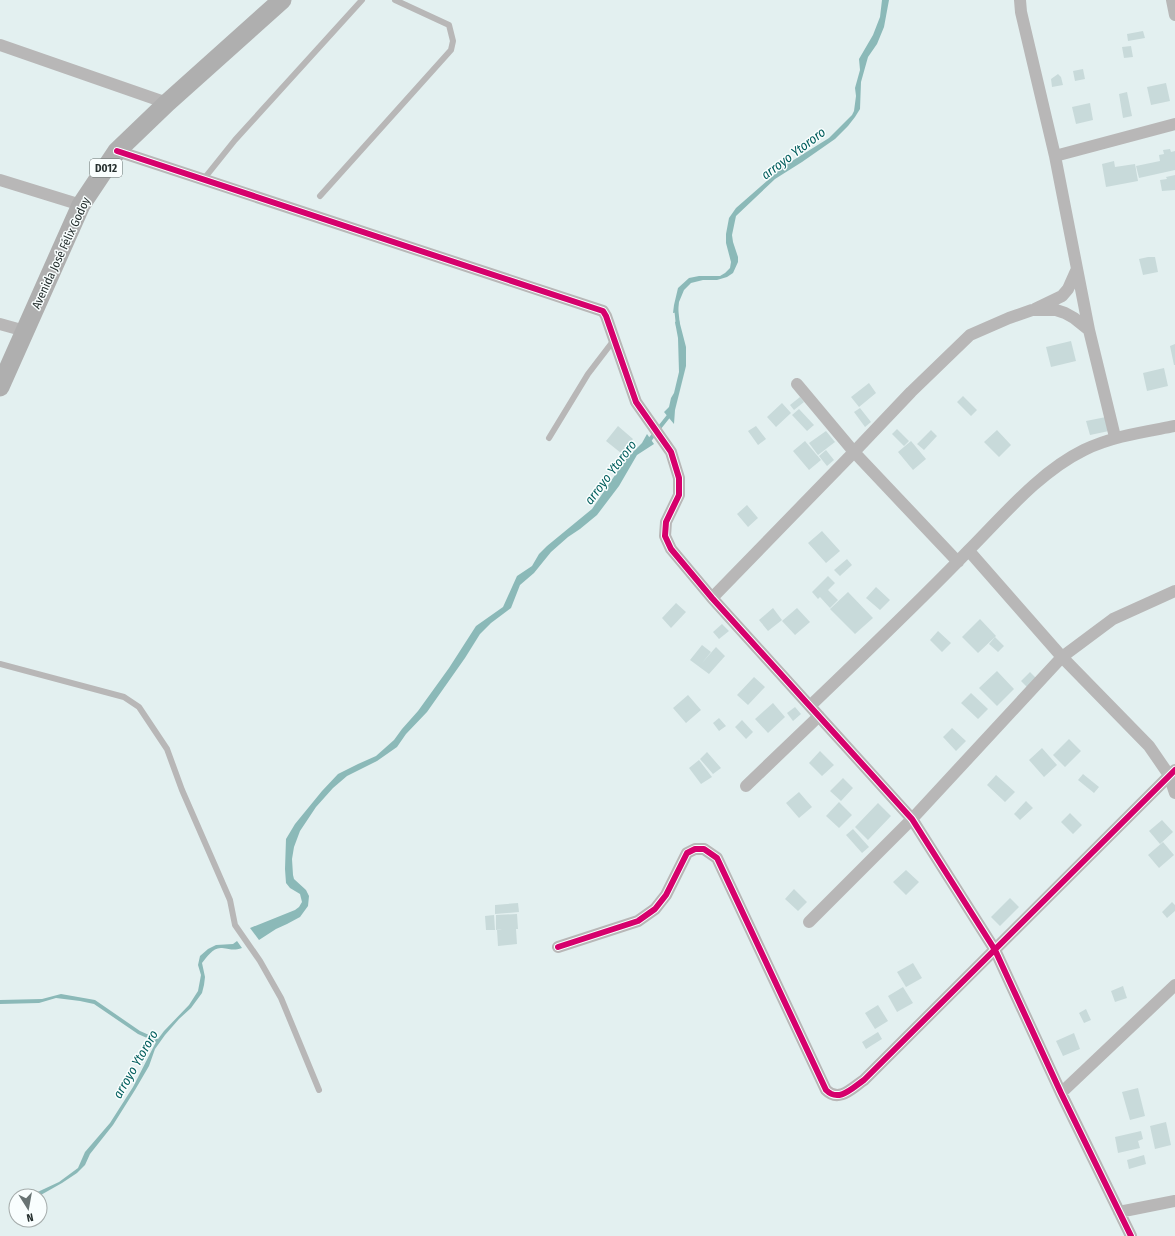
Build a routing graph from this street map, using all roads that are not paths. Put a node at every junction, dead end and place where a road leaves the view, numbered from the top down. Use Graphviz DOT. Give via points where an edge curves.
graph roads {
  1 [pos="282,0"];
  2 [pos="362,0"];
  3 [pos="395,0"];
  4 [pos="1020,0"];
  5 [pos="1172,0"];
  6 [pos="1175,15"];
  7 [pos="0,45"];
  8 [pos="167,103"];
  9 [pos="1175,124"];
  10 [pos="117,151"];
  11 [pos="1055,156"];
  12 [pos="0,180"];
  13 [pos="203,180"];
  14 [pos="320,196"];
  15 [pos="82,205"];
  16 [pos="1076,271"];
  17 [pos="1032,310"];
  18 [pos="0,324"];
  19 [pos="1089,330"];
  20 [pos="25,331"];
  21 [pos="614,340"];
  22 [pos="798,384"];
  23 [pos="0,387"];
  24 [pos="1175,426"];
  25 [pos="1115,437"];
  26 [pos="549,438"];
  27 [pos="854,452"];
  28 [pos="969,551"];
  29 [pos="958,562"];
  30 [pos="1175,591"];
  31 [pos="712,598"];
  32 [pos="1062,656"];
  33 [pos="0,664"];
  34 [pos="810,706"];
  35 [pos="819,716"];
  36 [pos="1172,772"];
  37 [pos="746,786"];
  38 [pos="1175,793"];
  39 [pos="912,819"];
  40 [pos="810,922"];
  41 [pos="558,948"];
  42 [pos="995,950"];
  43 [pos="1175,985"];
  44 [pos="319,1090"];
  45 [pos="1061,1093"];
  46 [pos="1175,1201"];
  47 [pos="1119,1212"];
  48 [pos="1131,1236"];
  1 -- 8 [label="main road, Avenida José Félix Godoy / D012"];
  2 -- 13 [label="lane"];
  3 -- 14 [label="lane" via="449,25 453,41 451,50"];
  4 -- 11 [label="street" via="1020,12"];
  5 -- 6 [label="street"];
  7 -- 8 [label="street"];
  8 -- 10 [label="main road, Avenida José Félix Godoy / D012"];
  9 -- 11 [label="street"];
  10 -- 13 [label="street"];
  10 -- 15 [label="main road, Avenida José Félix Godoy / D012"];
  11 -- 16 [label="street"];
  12 -- 15 [label="street"];
  13 -- 21 [label="street" via="603,311"];
  15 -- 20 [label="main road, Avenida José Félix Godoy / D012"];
  16 -- 17 [label="street" via="1062,296"];
  16 -- 19 [label="street"];
  17 -- 19 [label="street" via="1056,310 1065,313"];
  17 -- 27 [label="street" via="970,335"];
  18 -- 20 [label="street"];
  19 -- 25 [label="street"];
  20 -- 23 [label="main road, Avenida José Félix Godoy / D012"];
  21 -- 26 [label="lane" via="588,374"];
  21 -- 31 [label="street" via="636,402 671,452 679,478 679,496 666,522 665,536 671,549"];
  22 -- 27 [label="street"];
  24 -- 25 [label="street"];
  25 -- 28 [label="street" via="1084,450 1055,468 1009,508"];
  27 -- 29 [label="street"];
  27 -- 31 [label="street"];
  28 -- 29 [label="street"];
  28 -- 32 [label="street"];
  29 -- 34 [label="street"];
  30 -- 32 [label="street" via="1113,619"];
  31 -- 34 [label="street"];
  32 -- 36 [label="street"];
  32 -- 39 [label="street"];
  33 -- 44 [label="lane" via="124,697 139,706 167,749 230,900 235,925 281,998"];
  34 -- 35 [label="street"];
  35 -- 37 [label="street"];
  35 -- 39 [label="street"];
  36 -- 38 [label="street"];
  36 -- 42 [label="street"];
  39 -- 40 [label="street"];
  39 -- 42 [label="street"];
  41 -- 42 [label="street" via="638,921 655,909 666,895 687,853 695,849 704,849 717,858 826,1090 836,1096 845,1094 864,1080"];
  42 -- 45 [label="street"];
  43 -- 45 [label="street"];
  45 -- 47 [label="street"];
  46 -- 47 [label="street"];
  47 -- 48 [label="street"];
}
